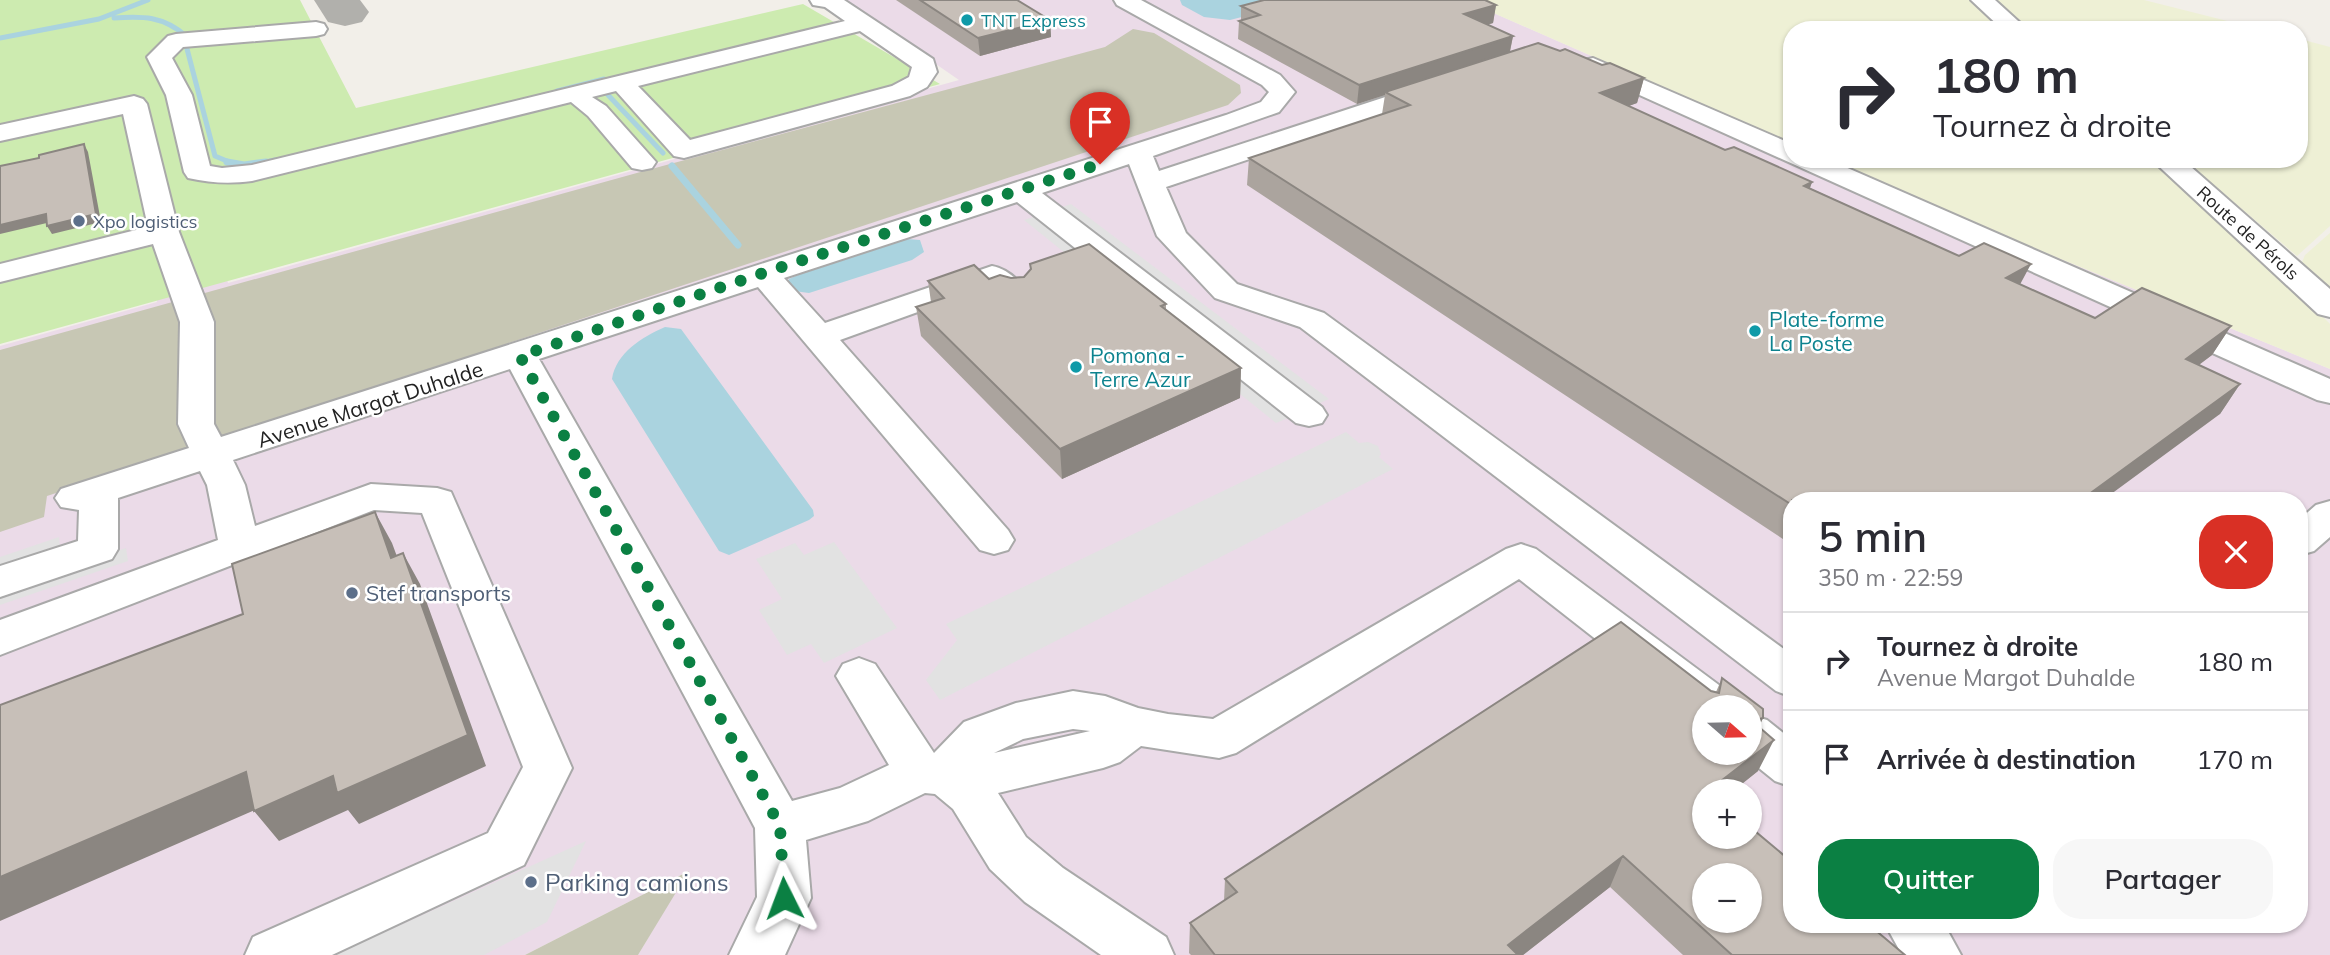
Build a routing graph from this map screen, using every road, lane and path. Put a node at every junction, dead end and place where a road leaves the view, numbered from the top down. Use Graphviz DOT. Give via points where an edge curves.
graph roads {
  1 [pos="821,0"];
  2 [pos="1125,0"];
  3 [pos="1982,0"];
  4 [pos="2006,21"];
  5 [pos="863,23"];
  6 [pos="316,29"];
  7 [pos="1184,32"];
  8 [pos="1152,42"];
  9 [pos="1569,58"];
  10 [pos="1452,83"];
  11 [pos="628,90"];
  12 [pos="583,102"];
  13 [pos="0,133"];
  14 [pos="1051,150"];
  15 [pos="1783,150"];
  16 [pos="642,162"];
  17 [pos="1144,168"];
  18 [pos="1823,168"];
  19 [pos="2176,168"];
  20 [pos="1081,171"];
  21 [pos="1021,191"];
  22 [pos="164,232"];
  23 [pos="780,236"];
  24 [pos="804,259"];
  25 [pos="0,273"];
  26 [pos="763,273"];
  27 [pos="1015,296"];
  28 [pos="2330,307"];
  29 [pos="818,337"];
  30 [pos="520,356"];
  31 [pos="2330,392"];
  32 [pos="1309,415"];
  33 [pos="211,455"];
  34 [pos="2330,515"];
  35 [pos="2308,534"];
  36 [pos="993,540"];
  37 [pos="240,548"];
  38 [pos="0,582"];
  39 [pos="0,638"];
  40 [pos="1783,672"];
  41 [pos="859,676"];
  42 [pos="1698,695"];
  43 [pos="1762,744"];
  44 [pos="1783,761"];
  45 [pos="932,773"];
  46 [pos="780,826"];
  47 [pos="1918,933"];
  48 [pos="273,955"];
  49 [pos="757,955"];
  50 [pos="1146,955"];
  51 [pos="1933,955"];
  1 -- 5 [label="street" via="831,1"];
  2 -- 7 [label="street, Avenue Margot Duhalde"];
  3 -- 4 [label="street"];
  5 -- 6 [label="street" via="252,173 222,176 198,172 179,95 159,57 176,41"];
  5 -- 11 [label="street" via="924,64 918,82 901,91 684,150"];
  7 -- 8 [label="street"];
  7 -- 17 [label="street, Avenue Margot Duhalde" via="1272,80 1282,92 1270,107 1180,139"];
  9 -- 15 [label="street"];
  10 -- 17 [label="street"];
  12 -- 16 [label="street" via="597,111"];
  13 -- 22 [label="street" via="134,104"];
  14 -- 20 [label="street"];
  17 -- 20 [label="street, Avenue Margot Duhalde"];
  17 -- 40 [label="street" via="1172,236 1227,291 1312,320"];
  18 -- 31 [label="street"];
  19 -- 28 [label="street, Route de Pérols"];
  20 -- 21 [label="street, Avenue Margot Duhalde"];
  21 -- 24 [label="street, Avenue Margot Duhalde"];
  21 -- 32 [label="street"];
  22 -- 25 [label="street"];
  22 -- 33 [label="street" via="197,323 196,424"];
  23 -- 24 [label="street"];
  24 -- 26 [label="street, Avenue Margot Duhalde"];
  26 -- 29 [label="street"];
  26 -- 30 [label="street, Avenue Margot Duhalde"];
  27 -- 29 [label="street" via="992,275"];
  29 -- 36 [label="street"];
  30 -- 33 [label="street, Avenue Margot Duhalde"];
  30 -- 46 [label="street"];
  33 -- 37 [label="street" via="226,485"];
  33 -- 38 [label="street, Avenue Margot Duhalde" via="87,494 98,549"];
  34 -- 35 [label="street"];
  37 -- 39 [label="street"];
  37 -- 48 [label="street" via="372,497 437,501 548,768 506,849"];
  41 -- 45 [label="street"];
  42 -- 45 [label="street" via="1521,559 1219,739 1135,726 1102,748 1023,767 988,775"];
  43 -- 44 [label="street"];
  45 -- 46 [label="street" via="850,806"];
  45 -- 50 [label="street" via="971,794 1009,853 1044,885"];
  46 -- 49 [label="street" via="784,898"];
  47 -- 51 [label="street"];
}
